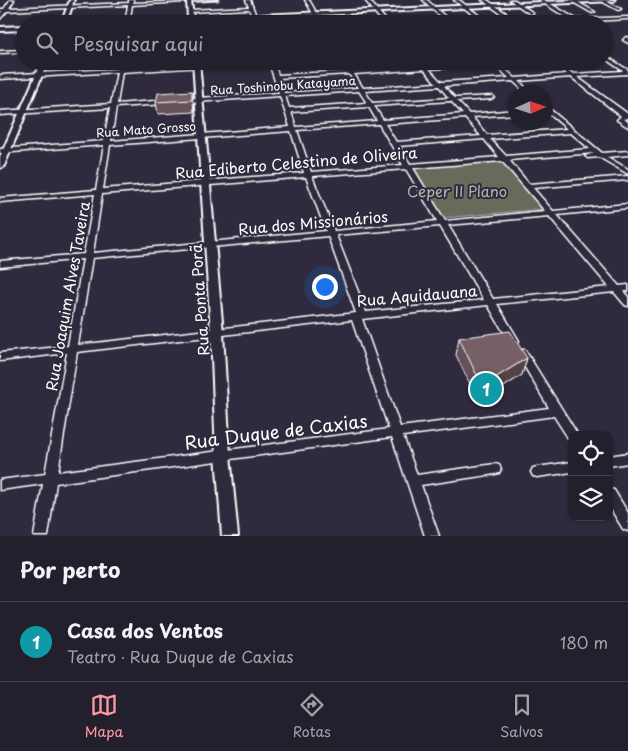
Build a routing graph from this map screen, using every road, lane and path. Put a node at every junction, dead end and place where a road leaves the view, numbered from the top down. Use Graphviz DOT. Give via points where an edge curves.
graph roads {
  1 [pos="12,0"];
  2 [pos="72,0"];
  3 [pos="216,0"];
  4 [pos="248,0"];
  5 [pos="307,0"];
  6 [pos="367,0"];
  7 [pos="425,0"];
  8 [pos="456,0"];
  9 [pos="484,0"];
  10 [pos="512,0"];
  11 [pos="541,0"];
  12 [pos="602,0"];
  13 [pos="613,0"];
  14 [pos="189,1"];
  15 [pos="572,1"];
  16 [pos="131,3"];
  17 [pos="546,3"];
  18 [pos="519,5"];
  19 [pos="493,6"];
  20 [pos="70,7"];
  21 [pos="466,7"];
  22 [pos="252,8"];
  23 [pos="435,9"];
  24 [pos="619,9"];
  25 [pos="2,10"];
  26 [pos="190,12"];
  27 [pos="377,12"];
  28 [pos="593,12"];
  29 [pos="531,13"];
  30 [pos="316,14"];
  31 [pos="67,15"];
  32 [pos="255,15"];
  33 [pos="304,15"];
  34 [pos="380,15"];
  35 [pos="441,15"];
  36 [pos="476,15"];
  37 [pos="506,15"];
  38 [pos="566,15"];
  39 [pos="0,18"];
  40 [pos="628,18"];
  41 [pos="613,19"];
  42 [pos="15,29"];
  43 [pos="0,30"];
  44 [pos="628,38"];
  45 [pos="628,42"];
  46 [pos="15,51"];
  47 [pos="0,52"];
  48 [pos="613,61"];
  49 [pos="41,70"];
  50 [pos="85,70"];
  51 [pos="120,70"];
  52 [pos="197,70"];
  53 [pos="274,70"];
  54 [pos="349,70"];
  55 [pos="395,70"];
  56 [pos="427,70"];
  57 [pos="503,70"];
  58 [pos="566,70"];
  59 [pos="627,70"];
  60 [pos="351,73"];
  61 [pos="571,74"];
  62 [pos="39,75"];
  63 [pos="0,77"];
  64 [pos="276,78"];
  65 [pos="512,78"];
  66 [pos="439,83"];
  67 [pos="520,85"];
  68 [pos="361,88"];
  69 [pos="281,93"];
  70 [pos="491,97"];
  71 [pos="199,98"];
  72 [pos="454,99"];
  73 [pos="115,104"];
  74 [pos="371,105"];
  75 [pos="25,110"];
  76 [pos="287,110"];
  77 [pos="0,111"];
  78 [pos="508,113"];
  79 [pos="553,114"];
  80 [pos="508,116"];
  81 [pos="627,116"];
  82 [pos="469,118"];
  83 [pos="383,124"];
  84 [pos="628,125"];
  85 [pos="294,130"];
  86 [pos="572,131"];
  87 [pos="202,137"];
  88 [pos="487,138"];
  89 [pos="108,143"];
  90 [pos="395,144"];
  91 [pos="4,151"];
  92 [pos="597,153"];
  93 [pos="628,153"];
  94 [pos="507,161"];
  95 [pos="0,166"];
  96 [pos="408,166"];
  97 [pos="628,172"];
  98 [pos="308,174"];
  99 [pos="628,178"];
  100 [pos="205,183"];
  101 [pos="528,186"];
  102 [pos="100,191"];
  103 [pos="0,200"];
  104 [pos="628,206"];
  105 [pos="551,213"];
  106 [pos="442,224"];
  107 [pos="330,234"];
  108 [pos="210,246"];
  109 [pos="87,256"];
  110 [pos="0,264"];
  111 [pos="628,288"];
  112 [pos="617,290"];
  113 [pos="491,303"];
  114 [pos="628,303"];
  115 [pos="359,315"];
  116 [pos="217,333"];
  117 [pos="72,349"];
  118 [pos="0,357"];
  119 [pos="557,411"];
  120 [pos="570,431"];
  121 [pos="397,434"];
  122 [pos="223,455"];
  123 [pos="628,458"];
  124 [pos="613,460"];
  125 [pos="568,468"];
  126 [pos="495,469"];
  127 [pos="537,472"];
  128 [pos="51,479"];
  129 [pos="413,481"];
  130 [pos="0,486"];
  131 [pos="613,501"];
  132 [pos="628,525"];
  133 [pos="41,536"];
  134 [pos="230,536"];
  135 [pos="432,536"];
  1 -- 25 [label="street"];
  2 -- 20 [label="street"];
  3 -- 14 [label="street"];
  4 -- 22 [label="street"];
  5 -- 30 [label="street"];
  6 -- 27 [label="street"];
  7 -- 23 [label="street"];
  8 -- 21 [label="street"];
  9 -- 19 [label="street"];
  10 -- 18 [label="street"];
  11 -- 17 [label="street"];
  12 -- 13 [label="street"];
  12 -- 15 [label="street"];
  12 -- 24 [label="street"];
  14 -- 16 [label="street"];
  14 -- 26 [label="street"];
  15 -- 17 [label="street"];
  15 -- 28 [label="street"];
  16 -- 20 [label="street"];
  17 -- 18 [label="street"];
  17 -- 38 [label="street"];
  18 -- 19 [label="street"];
  18 -- 29 [label="street"];
  19 -- 21 [label="street"];
  19 -- 37 [label="street"];
  20 -- 25 [label="street"];
  20 -- 31 [label="street"];
  21 -- 23 [label="street"];
  21 -- 36 [label="street"];
  22 -- 26 [label="street"];
  22 -- 32 [label="street"];
  23 -- 27 [label="street"];
  23 -- 35 [label="street"];
  25 -- 39 [label="street"];
  27 -- 30 [label="street"];
  27 -- 34 [label="street"];
  30 -- 33 [label="street"];
  40 -- 41 [label="street"];
  42 -- 43 [label="street"];
  44 -- 45 [label="street" via="625,39"];
  46 -- 47 [label="street"];
  48 -- 59 [label="street"];
  49 -- 62 [label="street"];
  50 -- 62 [label="street"];
  51 -- 73 [label="street, Rua Joaquim Alves Taveira"];
  52 -- 71 [label="street, Rua Ponta Porã"];
  53 -- 64 [label="street"];
  54 -- 60 [label="street"];
  55 -- 60 [label="street"];
  56 -- 66 [label="street"];
  57 -- 65 [label="street"];
  58 -- 61 [label="street"];
  59 -- 61 [label="street, Rua Toshinobu Katayama"];
  60 -- 64 [label="street"];
  60 -- 68 [label="street"];
  61 -- 65 [label="street, Rua Toshinobu Katayama"];
  61 -- 81 [label="street"];
  62 -- 63 [label="street"];
  62 -- 75 [label="street"];
  64 -- 69 [label="street"];
  65 -- 66 [label="street, Rua Toshinobu Katayama"];
  65 -- 67 [label="street"];
  66 -- 68 [label="street, Rua Toshinobu Katayama"];
  66 -- 72 [label="street"];
  68 -- 69 [label="street, Rua Toshinobu Katayama"];
  68 -- 74 [label="street"];
  69 -- 71 [label="street, Rua Toshinobu Katayama"];
  69 -- 76 [label="street"];
  70 -- 72 [label="street"];
  71 -- 73 [label="street, Rua Toshinobu Katayama"];
  71 -- 87 [label="street, Rua Ponta Porã"];
  72 -- 74 [label="street"];
  72 -- 82 [label="street"];
  73 -- 75 [label="street, Rua Toshinobu Katayama"];
  73 -- 89 [label="street, Rua Joaquim Alves Taveira"];
  74 -- 76 [label="street"];
  74 -- 83 [label="street"];
  75 -- 77 [label="street, Rua Toshinobu Katayama"];
  75 -- 91 [label="street"];
  76 -- 85 [label="street"];
  78 -- 82 [label="street, Rua Mato Grosso"];
  79 -- 86 [label="street"];
  80 -- 82 [label="street, Rua Mato Grosso"];
  81 -- 84 [label="street" via="620,120"];
  82 -- 83 [label="street, Rua Mato Grosso"];
  82 -- 88 [label="street"];
  83 -- 85 [label="street, Rua Mato Grosso"];
  83 -- 90 [label="street"];
  85 -- 87 [label="street, Rua Mato Grosso"];
  85 -- 98 [label="street"];
  86 -- 88 [label="street"];
  86 -- 92 [label="street"];
  87 -- 89 [label="street, Rua Mato Grosso"];
  87 -- 100 [label="street, Rua Ponta Porã"];
  88 -- 90 [label="street"];
  88 -- 94 [label="street"];
  89 -- 91 [label="street, Rua Mato Grosso"];
  89 -- 102 [label="street, Rua Joaquim Alves Taveira"];
  90 -- 96 [label="street"];
  91 -- 95 [label="street"];
  92 -- 93 [label="street, Rua Ediberto Celestino de Oliveira"];
  92 -- 94 [label="street, Rua Ediberto Celestino de Oliveira"];
  92 -- 97 [label="street"];
  94 -- 96 [label="street, Rua Ediberto Celestino de Oliveira"];
  94 -- 101 [label="street"];
  96 -- 98 [label="street, Rua Ediberto Celestino de Oliveira"];
  96 -- 106 [label="street"];
  98 -- 100 [label="street, Rua Ediberto Celestino de Oliveira"];
  98 -- 107 [label="street"];
  99 -- 101 [label="street"];
  100 -- 102 [label="street, Rua Ediberto Celestino de Oliveira"];
  100 -- 108 [label="street, Rua Ponta Porã"];
  101 -- 105 [label="street"];
  102 -- 103 [label="street, Rua Ediberto Celestino de Oliveira"];
  102 -- 109 [label="street, Rua Joaquim Alves Taveira"];
  104 -- 105 [label="street, Rua dos Missionários"];
  105 -- 106 [label="street, Rua dos Missionários"];
  105 -- 112 [label="street"];
  106 -- 107 [label="street, Rua dos Missionários"];
  106 -- 113 [label="street"];
  107 -- 108 [label="street, Rua dos Missionários"];
  107 -- 115 [label="street"];
  108 -- 109 [label="street, Rua dos Missionários"];
  108 -- 116 [label="street, Rua Ponta Porã"];
  109 -- 110 [label="street, Rua dos Missionários"];
  109 -- 117 [label="street, Rua Joaquim Alves Taveira"];
  111 -- 112 [label="street, Rua Aquidauana"];
  112 -- 113 [label="street, Rua Aquidauana"];
  112 -- 114 [label="street"];
  113 -- 115 [label="street, Rua Aquidauana"];
  113 -- 119 [label="street"];
  115 -- 116 [label="street, Rua Aquidauana"];
  115 -- 121 [label="street"];
  116 -- 117 [label="street, Rua Aquidauana"];
  116 -- 122 [label="street, Rua Ponta Porã"];
  117 -- 118 [label="street, Rua Aquidauana"];
  117 -- 128 [label="street, Rua Joaquim Alves Taveira"];
  119 -- 120 [label="street"];
  119 -- 121 [label="street, Rua Duque de Caxias"];
  121 -- 122 [label="street, Rua Duque de Caxias"];
  121 -- 129 [label="street"];
  122 -- 128 [label="street, Rua Duque de Caxias"];
  122 -- 134 [label="street, Rua Ponta Porã"];
  123 -- 124 [label="street"];
  125 -- 127 [label="street"];
  126 -- 129 [label="street"];
  128 -- 130 [label="street, Rua Duque de Caxias"];
  128 -- 133 [label="street, Rua Joaquim Alves Taveira"];
  129 -- 135 [label="street"];
  131 -- 132 [label="street"];
}
